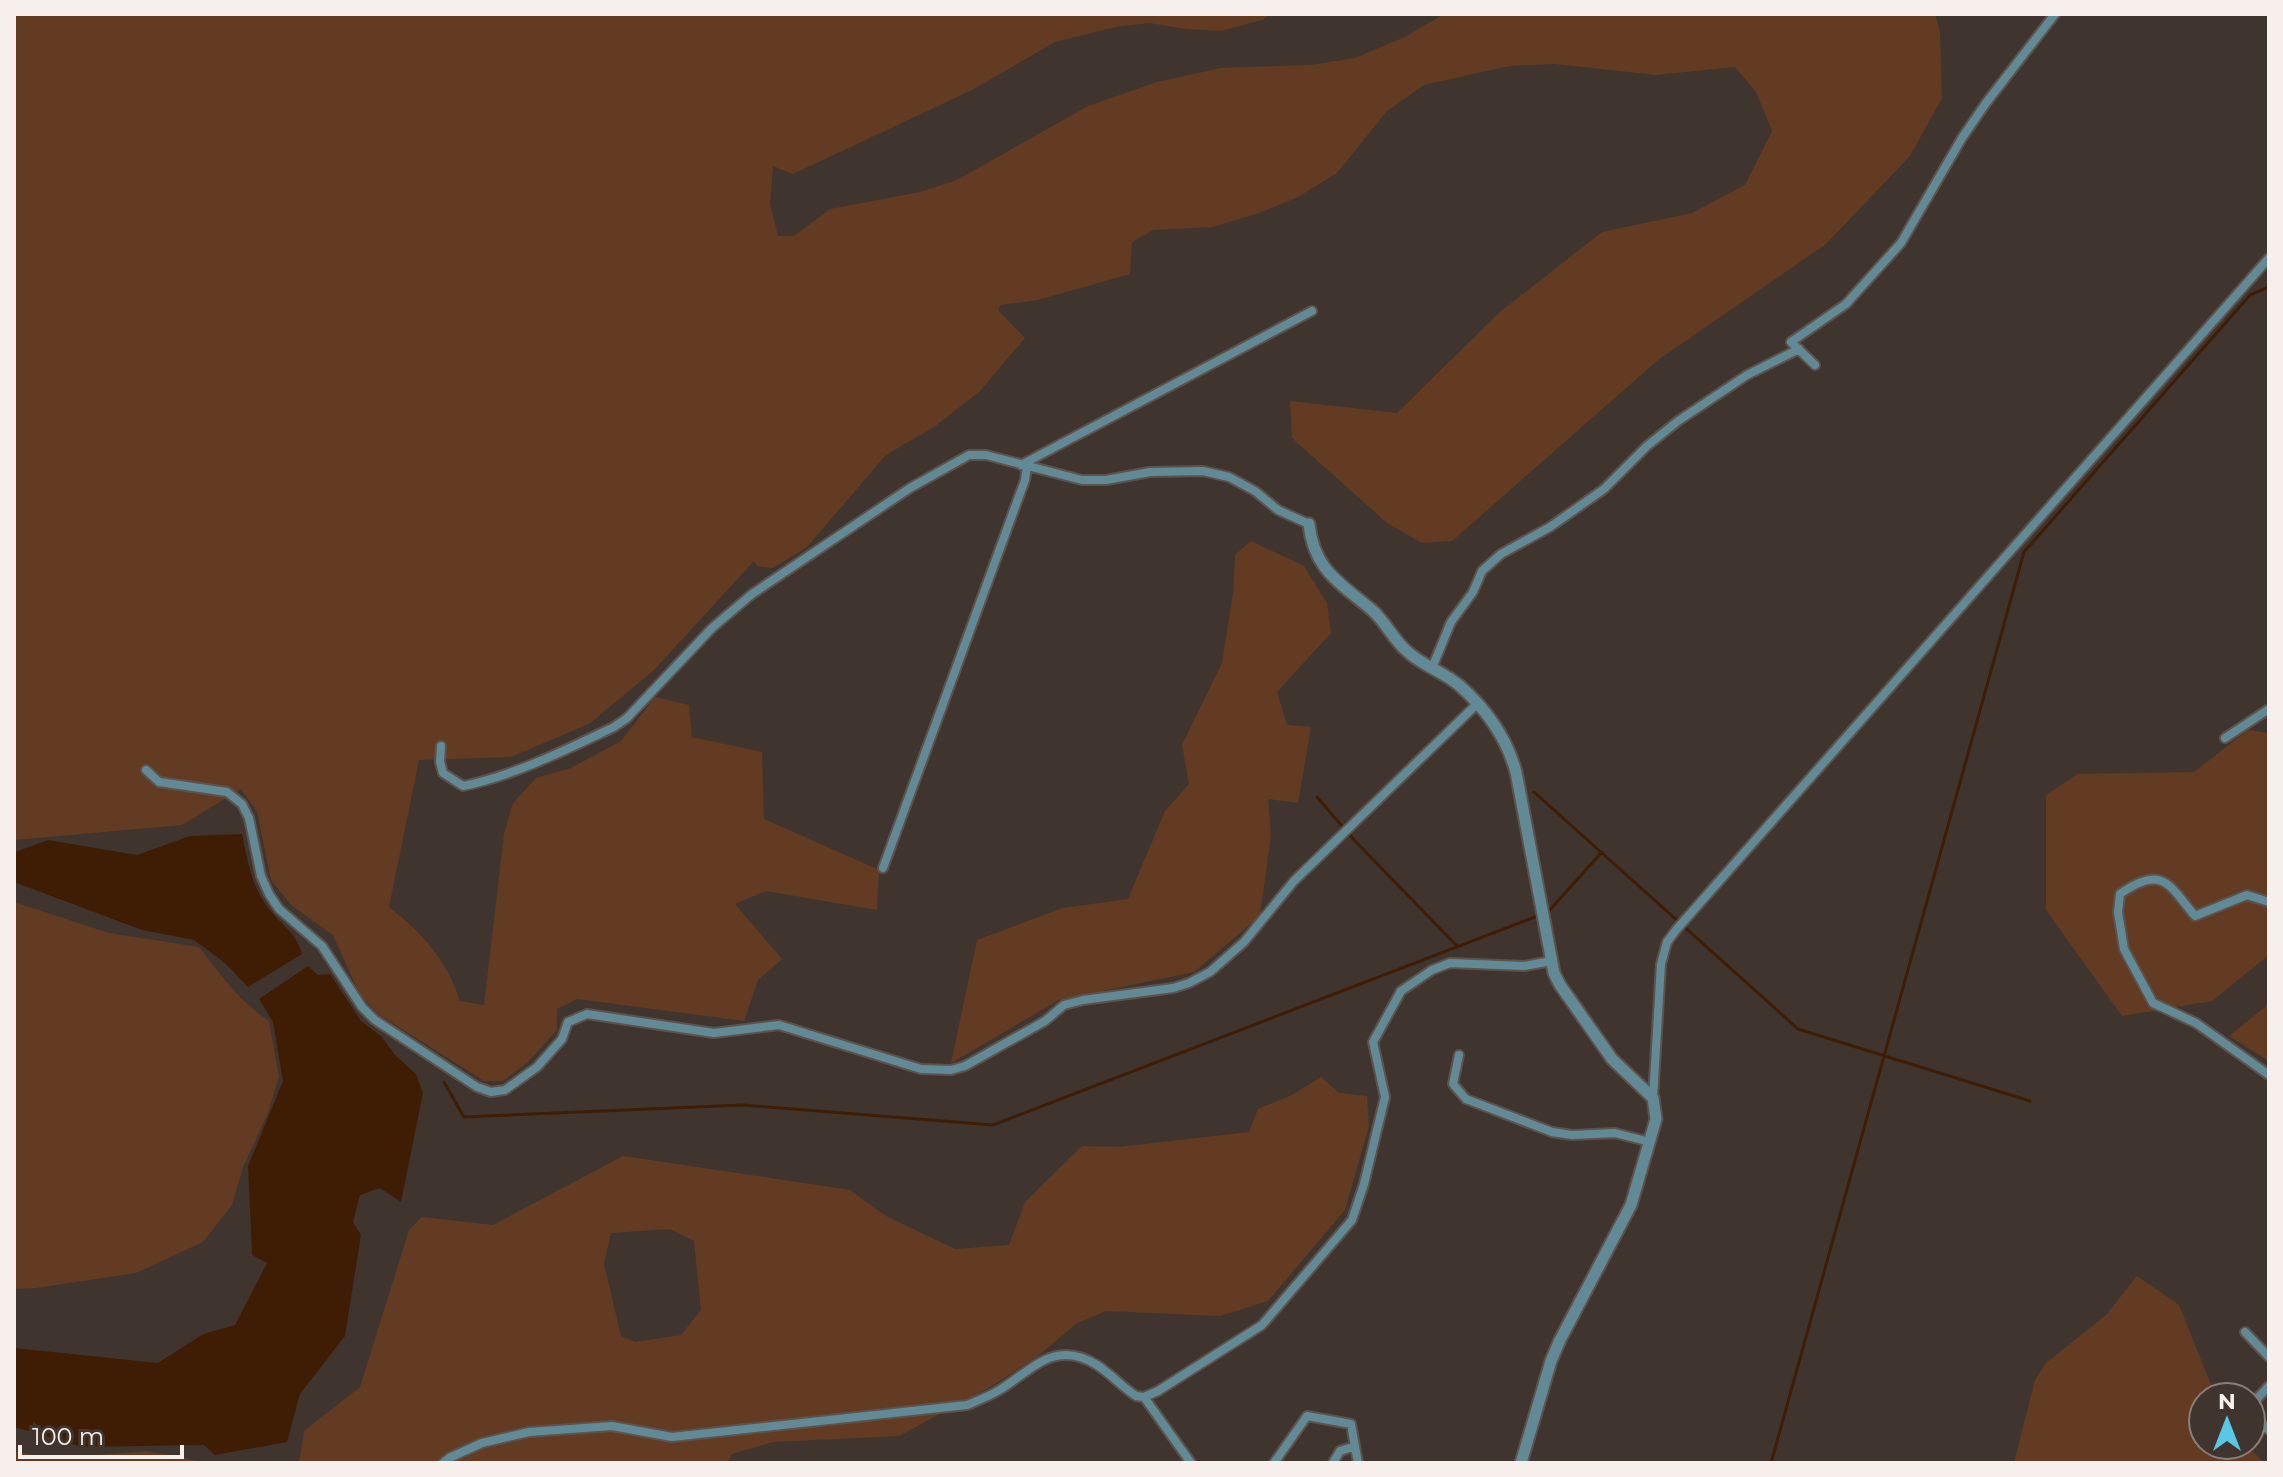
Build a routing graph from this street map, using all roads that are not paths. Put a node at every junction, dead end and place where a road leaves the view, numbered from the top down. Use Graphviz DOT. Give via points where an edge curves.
graph roads {
  1 [pos="2055,14"];
  2 [pos="2269,258"];
  3 [pos="1312,311"];
  4 [pos="1799,349"];
  5 [pos="1815,365"];
  6 [pos="1024,466"];
  7 [pos="1309,524"];
  8 [pos="1432,668"];
  9 [pos="1477,704"];
  10 [pos="2269,709"];
  11 [pos="2225,738"];
  12 [pos="441,746"];
  13 [pos="146,770"];
  14 [pos="883,868"];
  15 [pos="2269,902"];
  16 [pos="1551,961"];
  17 [pos="1459,1055"];
  18 [pos="2269,1075"];
  19 [pos="1653,1098"];
  20 [pos="1650,1142"];
  21 [pos="2245,1332"];
  22 [pos="2269,1357"];
  23 [pos="1144,1397"];
  24 [pos="1355,1446"];
  25 [pos="443,1463"];
  26 [pos="1191,1463"];
  27 [pos="1274,1463"];
  28 [pos="1333,1463"];
  29 [pos="1358,1463"];
  30 [pos="1521,1463"];
  1 -- 4 [label="street" via="1962,138 1901,243 1846,304 1791,342"];
  2 -- 19 [label="street" via="1667,942 1661,964"];
  3 -- 6 [label="street"];
  4 -- 5 [label="street"];
  4 -- 8 [label="street" via="1747,375 1678,421 1604,489 1501,554 1482,571 1451,622"];
  6 -- 7 [label="street" via="1082,480 1203,471 1229,477"];
  6 -- 12 [label="street" via="969,455 910,488 752,594 614,727 521,769 463,786 443,773"];
  6 -- 14 [label="street" via="1025,480"];
  7 -- 8 [label="street" via="1311,545 1329,574 1375,613 1409,654"];
  8 -- 9 [label="street"];
  9 -- 13 [label="street" via="1294,881 1244,942 1210,972 1173,988 1064,1005 1045,1021 951,1070 921,1069 779,1025 714,1033 587,1014 568,1022 562,1039 537,1067 505,1090 477,1087 375,1020 322,946 279,909 261,876 242,804 227,792 159,782"];
  9 -- 16 [label="street" via="1511,754"];
  10 -- 11 [label="street"];
  15 -- 18 [label="street" via="2247,895 2195,916 2172,886 2162,880 2145,881 2120,894 2118,912 2124,949 2153,1003 2196,1023"];
  16 -- 19 [label="street" via="1560,985 1612,1059"];
  16 -- 23 [label="street" via="1524,966 1450,963 1401,991 1373,1042 1385,1097 1352,1220 1262,1325"];
  17 -- 20 [label="street" via="1453,1084 1466,1099 1552,1132 1615,1133"];
  19 -- 20 [label="street" via="1656,1119"];
  20 -- 30 [label="street" via="1631,1205 1551,1361"];
  21 -- 22 [label="street"];
  23 -- 25 [label="street" via="1128,1391 1096,1364 1058,1356 1042,1360 967,1405 672,1437 612,1426 529,1432 482,1443"];
  23 -- 26 [label="street"];
  24 -- 27 [label="street" via="1351,1424 1307,1416"];
  24 -- 28 [label="street" via="1340,1451"];
  24 -- 29 [label="street"];
}
